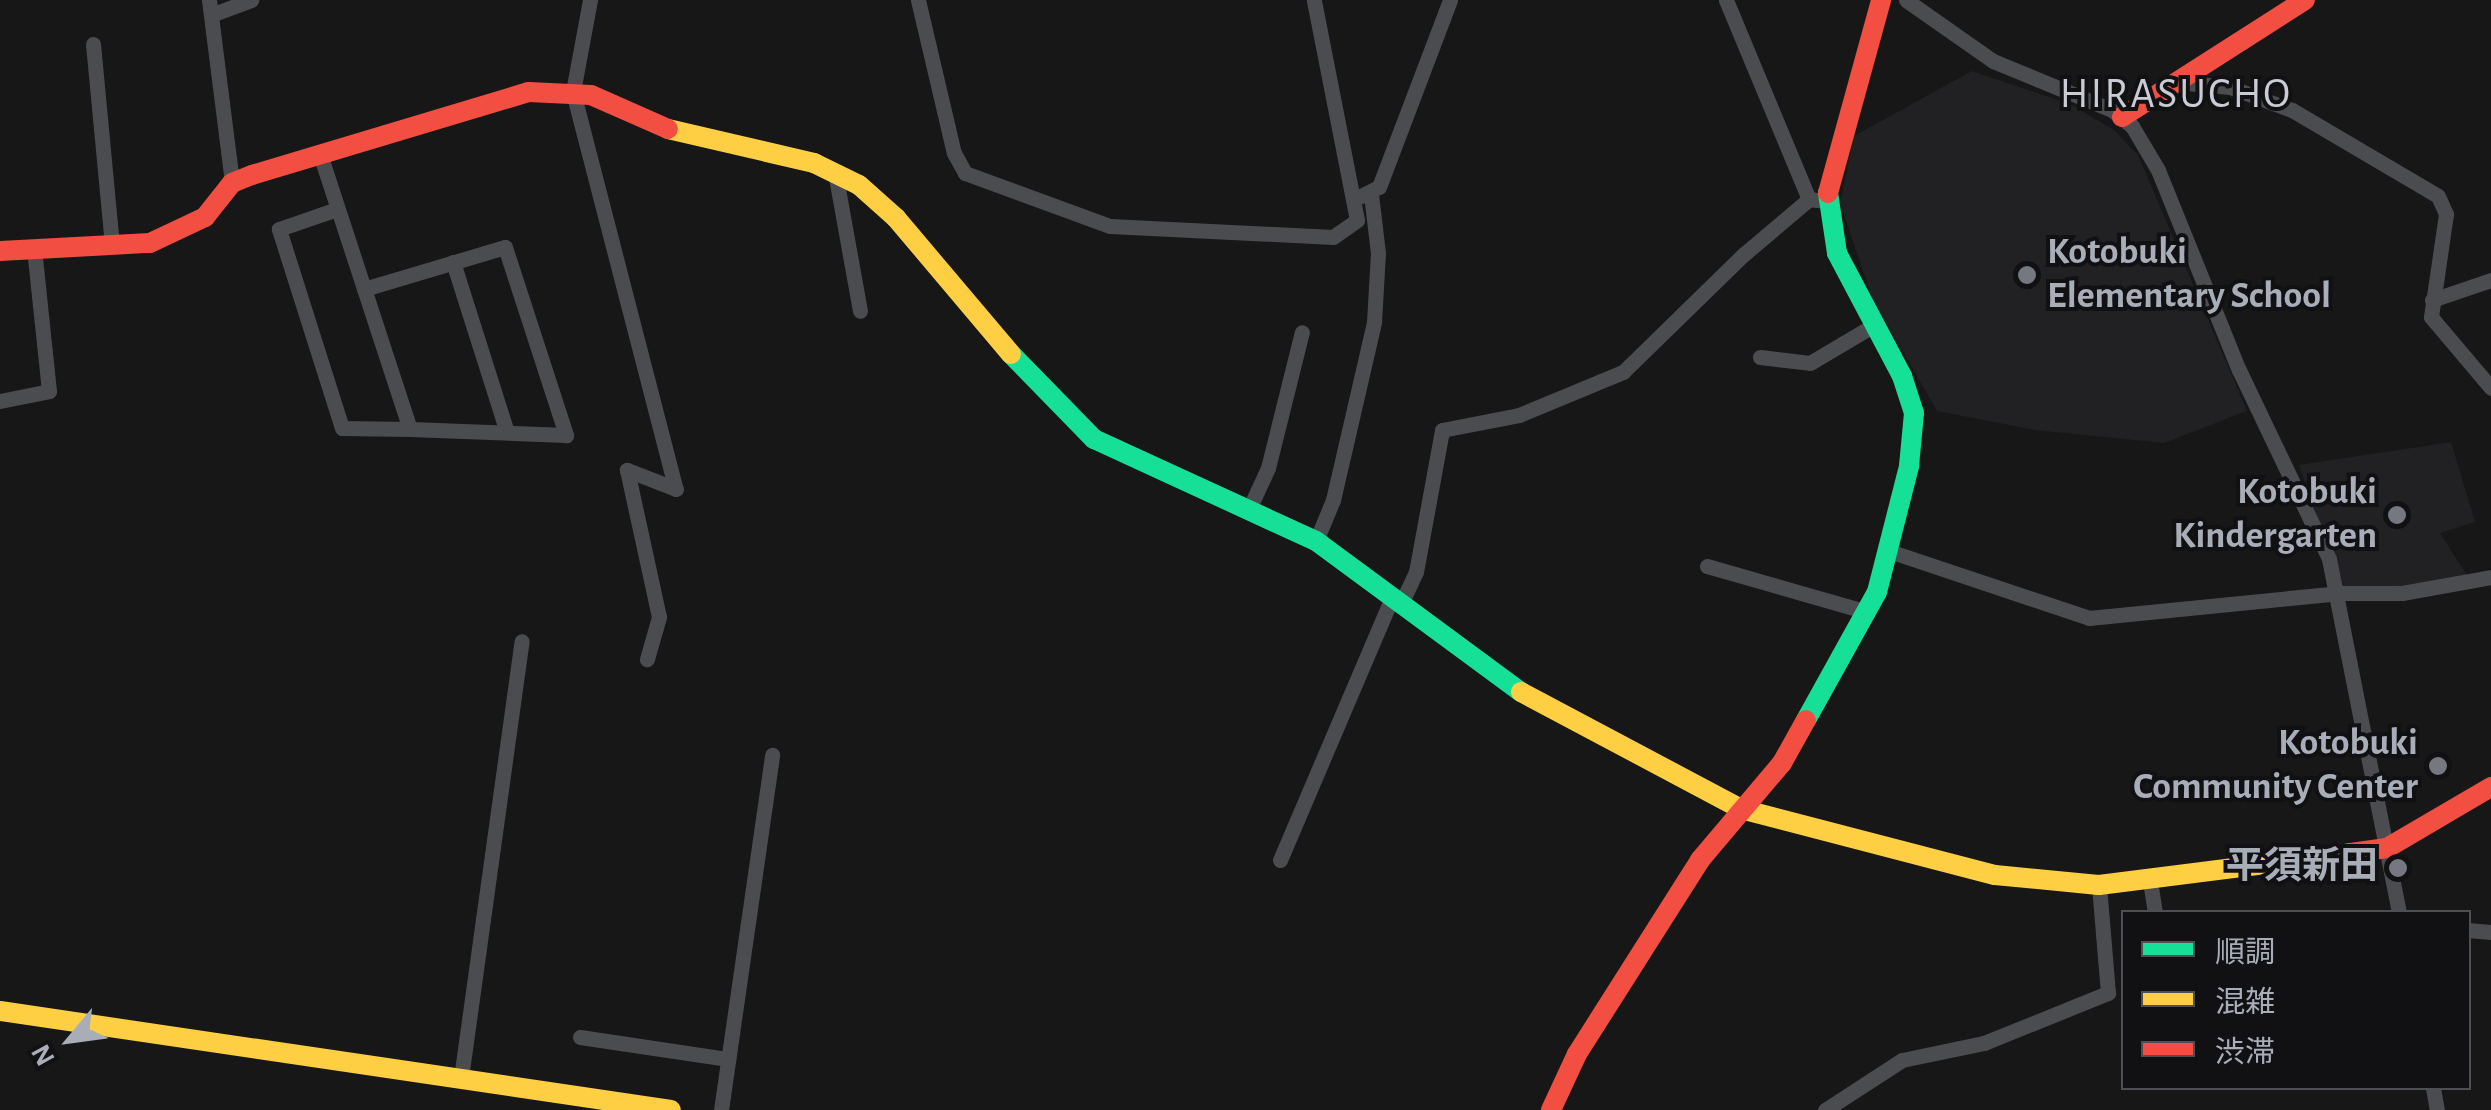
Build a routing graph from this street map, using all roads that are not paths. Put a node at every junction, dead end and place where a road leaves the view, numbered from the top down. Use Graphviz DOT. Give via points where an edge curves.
graph roads {
  1 [pos="251,0"];
  2 [pos="590,0"];
  3 [pos="918,0"];
  4 [pos="1314,0"];
  5 [pos="1450,0"];
  6 [pos="1726,0"];
  7 [pos="1881,0"];
  8 [pos="1906,0"];
  9 [pos="2305,0"];
  10 [pos="210,8"];
  11 [pos="94,44"];
  12 [pos="2177,82"];
  13 [pos="573,92"];
  14 [pos="2122,116"];
  15 [pos="320,154"];
  16 [pos="835,172"];
  17 [pos="232,183"];
  18 [pos="1370,194"];
  19 [pos="1352,198"];
  20 [pos="1818,200"];
  21 [pos="336,209"];
  22 [pos="112,245"];
  23 [pos="34,248"];
  24 [pos="0,251"];
  25 [pos="452,262"];
  26 [pos="2491,280"];
  27 [pos="364,289"];
  28 [pos="2432,300"];
  29 [pos="860,310"];
  30 [pos="1874,325"];
  31 [pos="1302,332"];
  32 [pos="1760,357"];
  33 [pos="2491,388"];
  34 [pos="0,402"];
  35 [pos="410,429"];
  36 [pos="507,432"];
  37 [pos="1250,507"];
  38 [pos="1316,541"];
  39 [pos="1889,551"];
  40 [pos="1708,566"];
  41 [pos="2491,577"];
  42 [pos="2338,593"];
  43 [pos="1396,602"];
  44 [pos="1867,612"];
  45 [pos="522,640"];
  46 [pos="647,659"];
  47 [pos="772,755"];
  48 [pos="2491,787"];
  49 [pos="1740,810"];
  50 [pos="2387,848"];
  51 [pos="1280,860"];
  52 [pos="2150,881"];
  53 [pos="2099,884"];
  54 [pos="2155,910"];
  55 [pos="2399,910"];
  56 [pos="0,1012"];
  57 [pos="580,1037"];
  58 [pos="728,1059"];
  59 [pos="461,1078"];
  60 [pos="671,1110"];
  61 [pos="720,1110"];
  62 [pos="1551,1110"];
  63 [pos="1824,1110"];
  1 -- 10 [label="street"];
  2 -- 13 [label="street"];
  3 -- 19 [label="street" via="954,153 965,173 1110,226 1333,237 1357,220"];
  4 -- 19 [label="street"];
  5 -- 18 [label="street"];
  6 -- 20 [label="street"];
  7 -- 20 [label="street"];
  8 -- 14 [label="street" via="1993,61"];
  9 -- 12 [label="street"];
  10 -- 17 [label="street"];
  11 -- 22 [label="street"];
  12 -- 14 [label="street"];
  12 -- 28 [label="street" via="2230,87 2292,110 2438,196 2446,214"];
  13 -- 15 [label="street" via="530,92"];
  13 -- 16 [label="street" via="684,136"];
  13 -- 46 [label="street" via="676,490 627,470 659,617"];
  14 -- 42 [label="street" via="2158,170 2239,370 2316,526"];
  15 -- 17 [label="street"];
  15 -- 21 [label="street"];
  16 -- 29 [label="street"];
  16 -- 37 [label="street" via="896,218 1051,400 1094,439"];
  17 -- 22 [label="street" via="189,227 150,242"];
  18 -- 19 [label="street"];
  18 -- 38 [label="street" via="1378,253 1374,322 1333,500"];
  20 -- 30 [label="street"];
  20 -- 43 [label="street" via="1622,372 1519,415 1442,430 1416,572"];
  21 -- 27 [label="street"];
  21 -- 35 [label="street" via="279,228 342,428"];
  22 -- 23 [label="street"];
  23 -- 24 [label="street"];
  23 -- 34 [label="street" via="49,390"];
  25 -- 27 [label="street"];
  25 -- 36 [label="street"];
  25 -- 36 [label="street" via="506,246 566,435"];
  26 -- 28 [label="street"];
  27 -- 35 [label="street"];
  28 -- 33 [label="street" via="2431,318 2444,338"];
  30 -- 32 [label="street" via="1810,363"];
  30 -- 39 [label="street" via="1914,414"];
  31 -- 37 [label="street" via="1268,468"];
  35 -- 36 [label="street"];
  37 -- 38 [label="street"];
  38 -- 43 [label="street"];
  39 -- 42 [label="street" via="2089,618"];
  39 -- 44 [label="street"];
  40 -- 44 [label="street"];
  41 -- 42 [label="street" via="2402,594"];
  42 -- 50 [label="street"];
  43 -- 49 [label="street" via="1505,682"];
  43 -- 51 [label="street"];
  44 -- 49 [label="street" via="1782,763"];
  45 -- 59 [label="street"];
  47 -- 58 [label="street"];
  48 -- 50 [label="street"];
  49 -- 53 [label="street" via="1995,875"];
  49 -- 62 [label="street" via="1674,898 1577,1054"];
  50 -- 52 [label="street"];
  50 -- 55 [label="street"];
  52 -- 53 [label="street"];
  52 -- 54 [label="street"];
  53 -- 63 [label="street" via="2108,993 1984,1042 1902,1060"];
  56 -- 59 [label="street"];
  57 -- 58 [label="street"];
  58 -- 61 [label="street"];
  59 -- 60 [label="street"];
}
